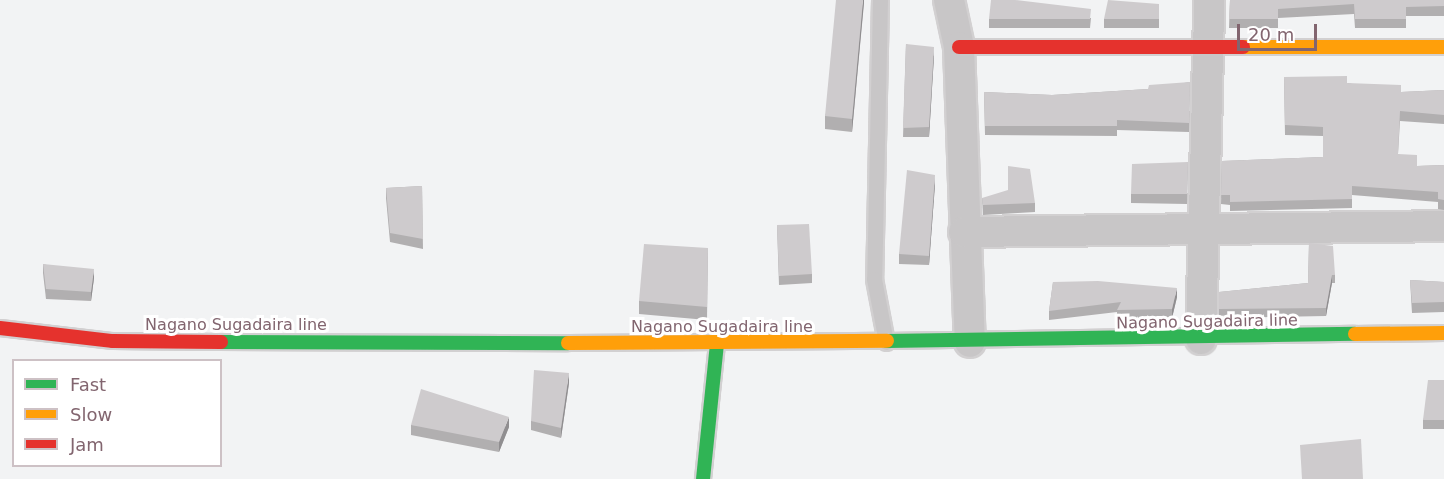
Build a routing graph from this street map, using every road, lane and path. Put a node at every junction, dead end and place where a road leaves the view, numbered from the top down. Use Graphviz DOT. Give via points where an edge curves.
graph roads {
  1 [pos="880,0"];
  2 [pos="949,0"];
  3 [pos="1209,0"];
  4 [pos="959,47"];
  5 [pos="1444,47"];
  6 [pos="1210,48"];
  7 [pos="1444,226"];
  8 [pos="1204,228"];
  9 [pos="964,232"];
  10 [pos="0,328"];
  11 [pos="1444,333"];
  12 [pos="1201,339"];
  13 [pos="886,342"];
  14 [pos="970,342"];
  15 [pos="717,344"];
  16 [pos="703,479"];
  1 -- 13 [label="lane" via="874,279"];
  2 -- 4 [label="street"];
  3 -- 6 [label="street"];
  4 -- 6 [label="main road"];
  4 -- 9 [label="street"];
  5 -- 6 [label="main road"];
  6 -- 8 [label="street"];
  7 -- 8 [label="street"];
  8 -- 9 [label="street"];
  8 -- 12 [label="street"];
  9 -- 14 [label="street"];
  10 -- 15 [label="main road, Nagano Sugadaira line" via="112,341"];
  11 -- 12 [label="main road, Nagano Sugadaira line"];
  12 -- 14 [label="main road, Nagano Sugadaira line"];
  13 -- 14 [label="main road, Nagano Sugadaira line"];
  13 -- 15 [label="main road, Nagano Sugadaira line"];
  15 -- 16 [label="main road"];
}
